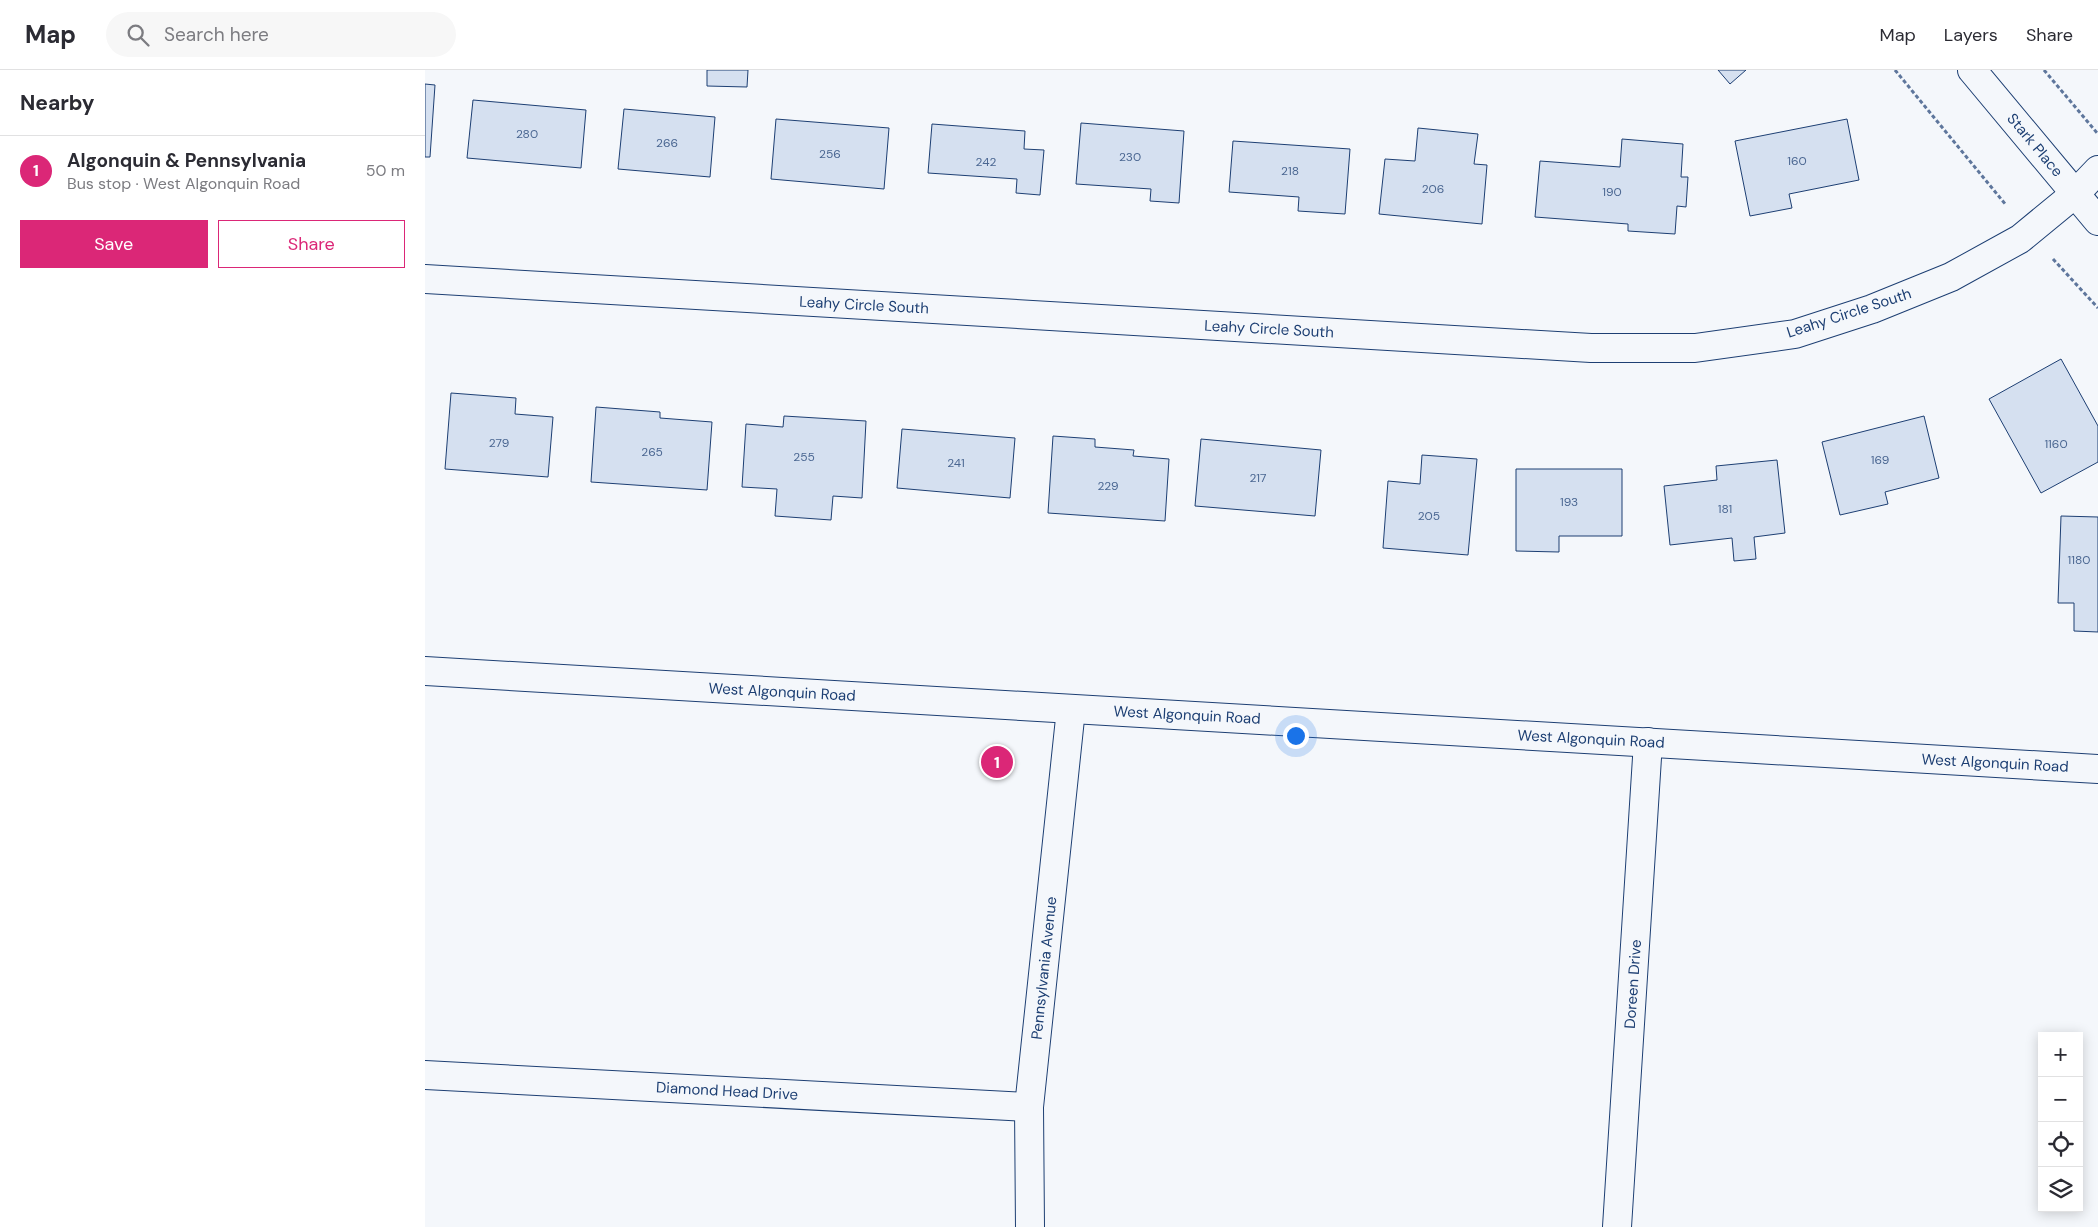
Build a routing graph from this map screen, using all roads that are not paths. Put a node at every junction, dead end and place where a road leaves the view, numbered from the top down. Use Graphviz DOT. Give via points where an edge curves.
graph roads {
  1 [pos="1972,70"];
  2 [pos="2098,170"];
  3 [pos="2076,192"];
  4 [pos="2098,221"];
  5 [pos="425,279"];
  6 [pos="425,671"];
  7 [pos="1071,709"];
  8 [pos="1648,742"];
  9 [pos="2098,769"];
  10 [pos="425,1075"];
  11 [pos="1029,1107"];
  12 [pos="1030,1227"];
  13 [pos="1617,1227"];
  1 -- 3 [label="street, Stark Place"];
  2 -- 3 [label="street, Leahy Circle South"];
  3 -- 4 [label="street, Stark Place"];
  3 -- 5 [label="street, Leahy Circle South" via="2020,239 1951,277 1872,309 1795,334 1695,348 1581,348"];
  6 -- 7 [label="street, West Algonquin Road"];
  7 -- 8 [label="street, West Algonquin Road"];
  7 -- 11 [label="street, Pennsylvania Avenue"];
  8 -- 9 [label="street, West Algonquin Road"];
  8 -- 13 [label="street, Doreen Drive"];
  10 -- 11 [label="street, Diamond Head Drive"];
  11 -- 12 [label="street, Pennsylvania Avenue"];
}
